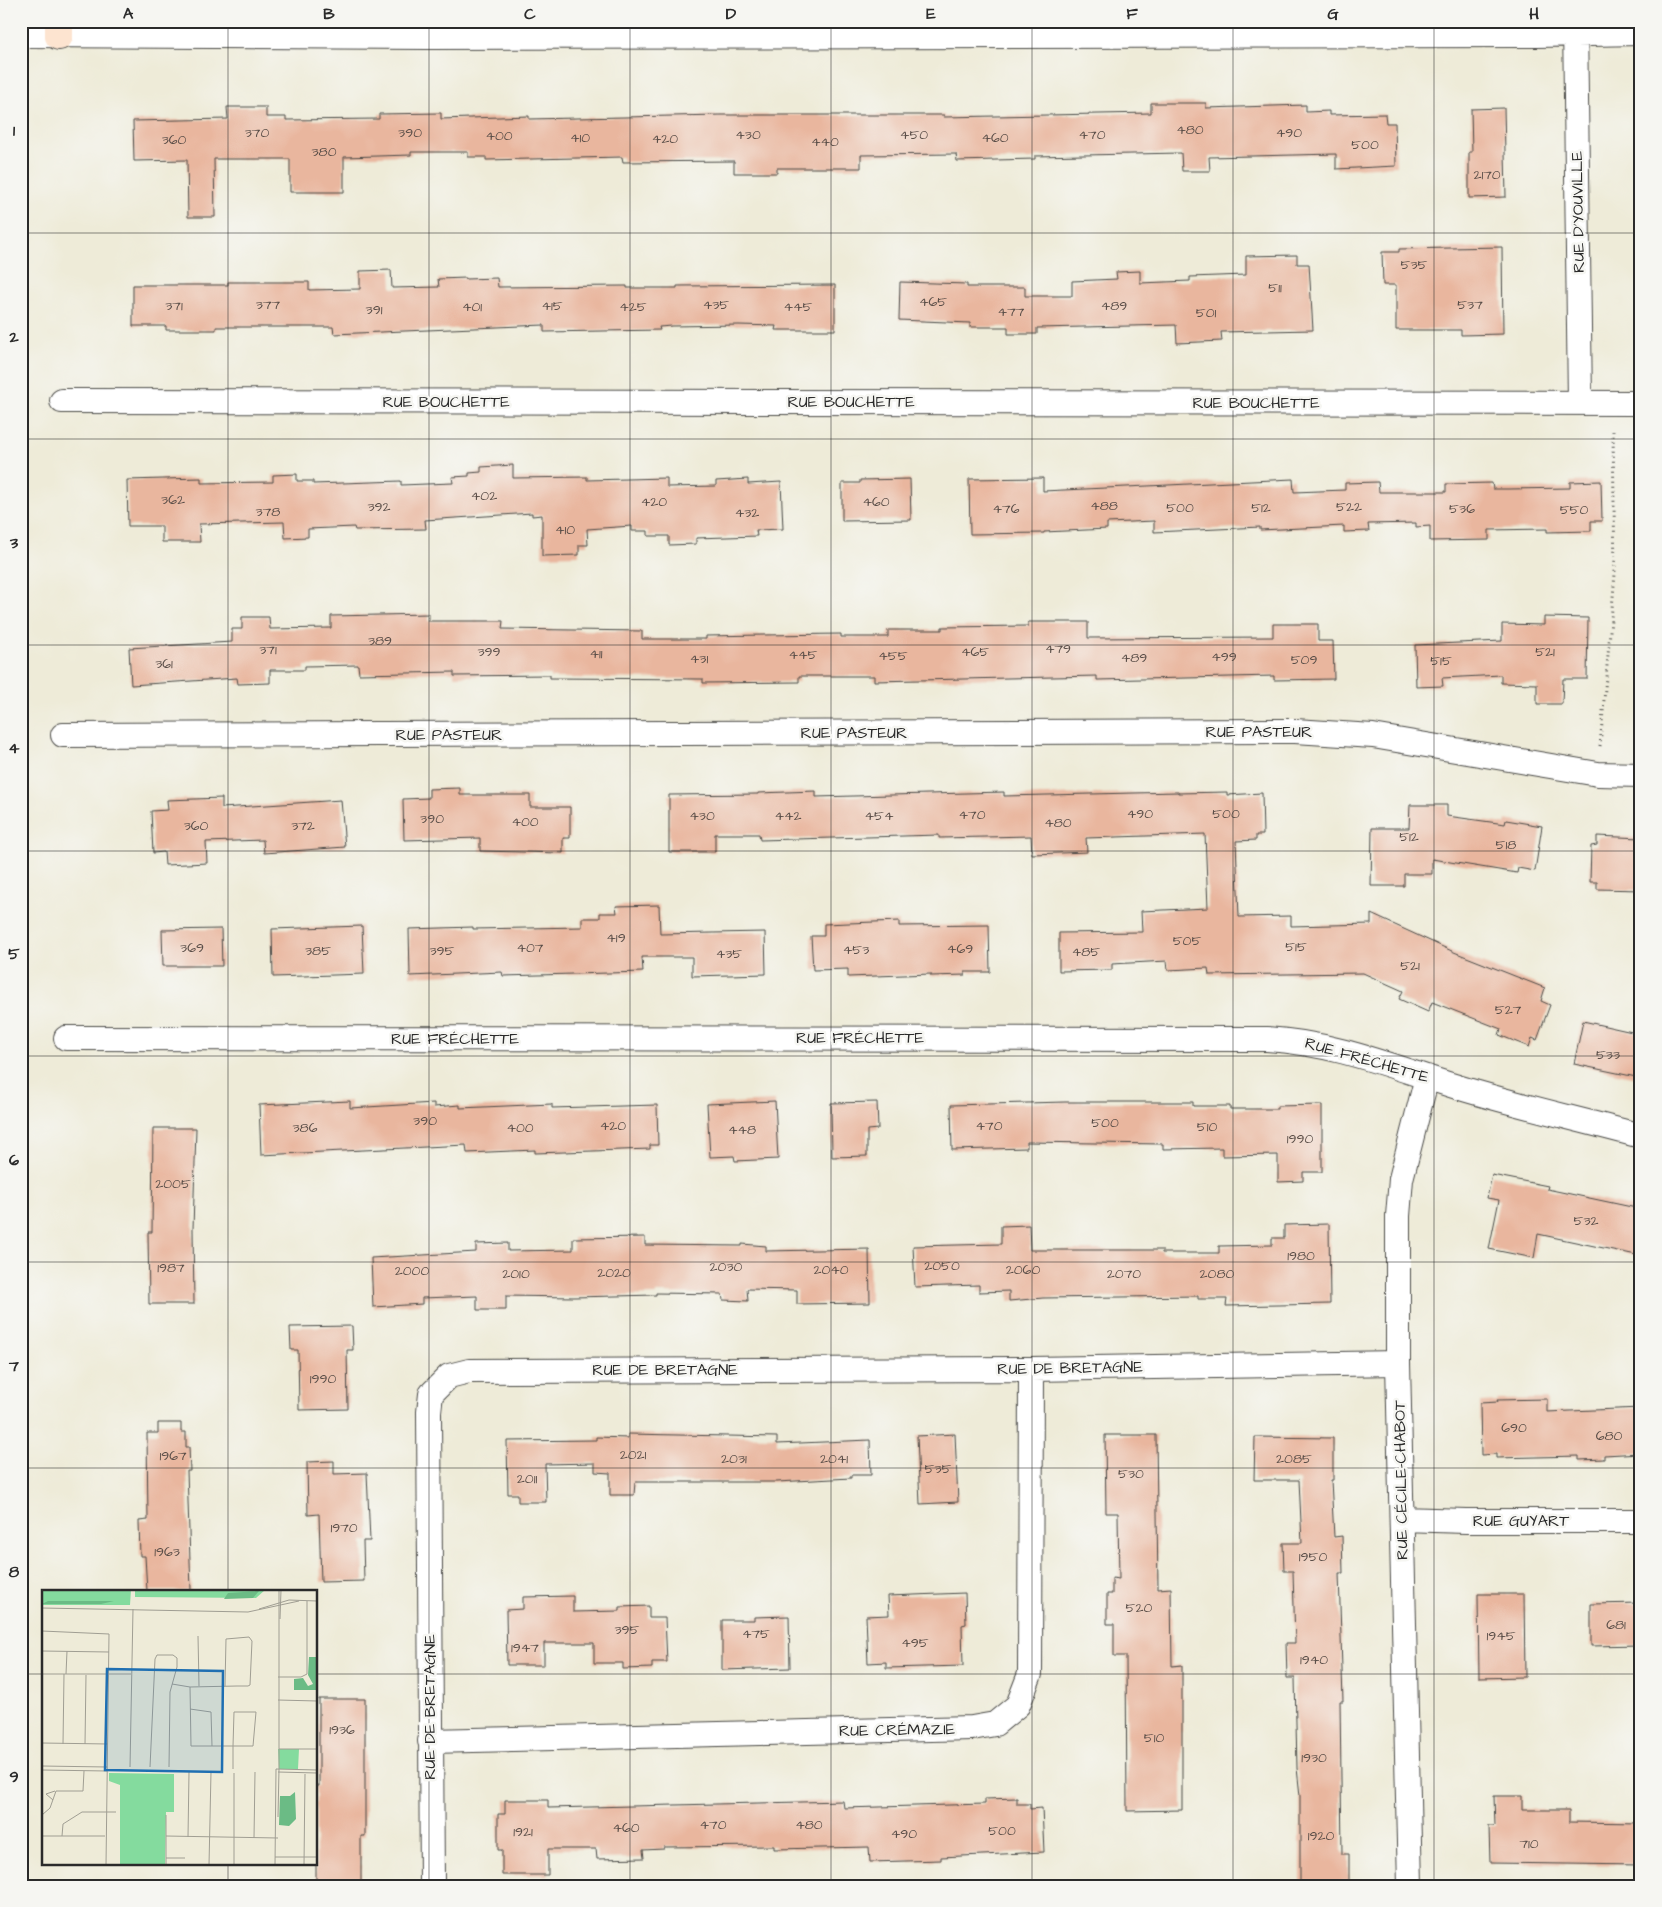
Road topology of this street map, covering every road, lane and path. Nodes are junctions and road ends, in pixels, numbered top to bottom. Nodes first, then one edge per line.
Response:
1 (59, 28) edge
2 (1575, 28) edge
3 (429, 29) edge
4 (1641, 33) edge
5 (21, 35) edge
6 (62, 401) dead end
7 (1580, 403) junction
8 (1612, 403) junction
9 (1641, 403) edge
10 (63, 735) dead end
11 (1598, 774) junction
12 (1641, 775) edge
13 (66, 1038) dead end
14 (1427, 1077) junction
15 (1641, 1136) edge
16 (1398, 1362) junction
17 (1031, 1369) junction
18 (1402, 1519) junction
19 (1641, 1521) edge
20 (430, 1741) junction
21 (432, 1886) edge
22 (1410, 1886) edge

1 - 3 street
1 - 5 street
2 - 3 street
2 - 4 street
2 - 7 street, RUE D'YOUVILLE
6 - 7 street, RUE BOUCHETTE
7 - 8 street, RUE BOUCHETTE
8 - 9 street, RUE BOUCHETTE
8 - 11 path
10 - 11 street, RUE PASTEUR
11 - 12 street, RUE PASTEUR
13 - 14 street, RUE FRÉCHETTE
14 - 15 street, RUE FRÉCHETTE
14 - 16 street, RUE CÉCILE-CHABOT
16 - 17 street, RUE DE BRETAGNE
16 - 18 street, RUE CÉCILE-CHABOT
17 - 20 street, RUE CRÉMAZIE
17 - 20 street, RUE DE BRETAGNE
18 - 19 street, RUE GUYART
18 - 22 street, RUE CÉCILE-CHABOT
20 - 21 street, RUE DE BRETAGNE

